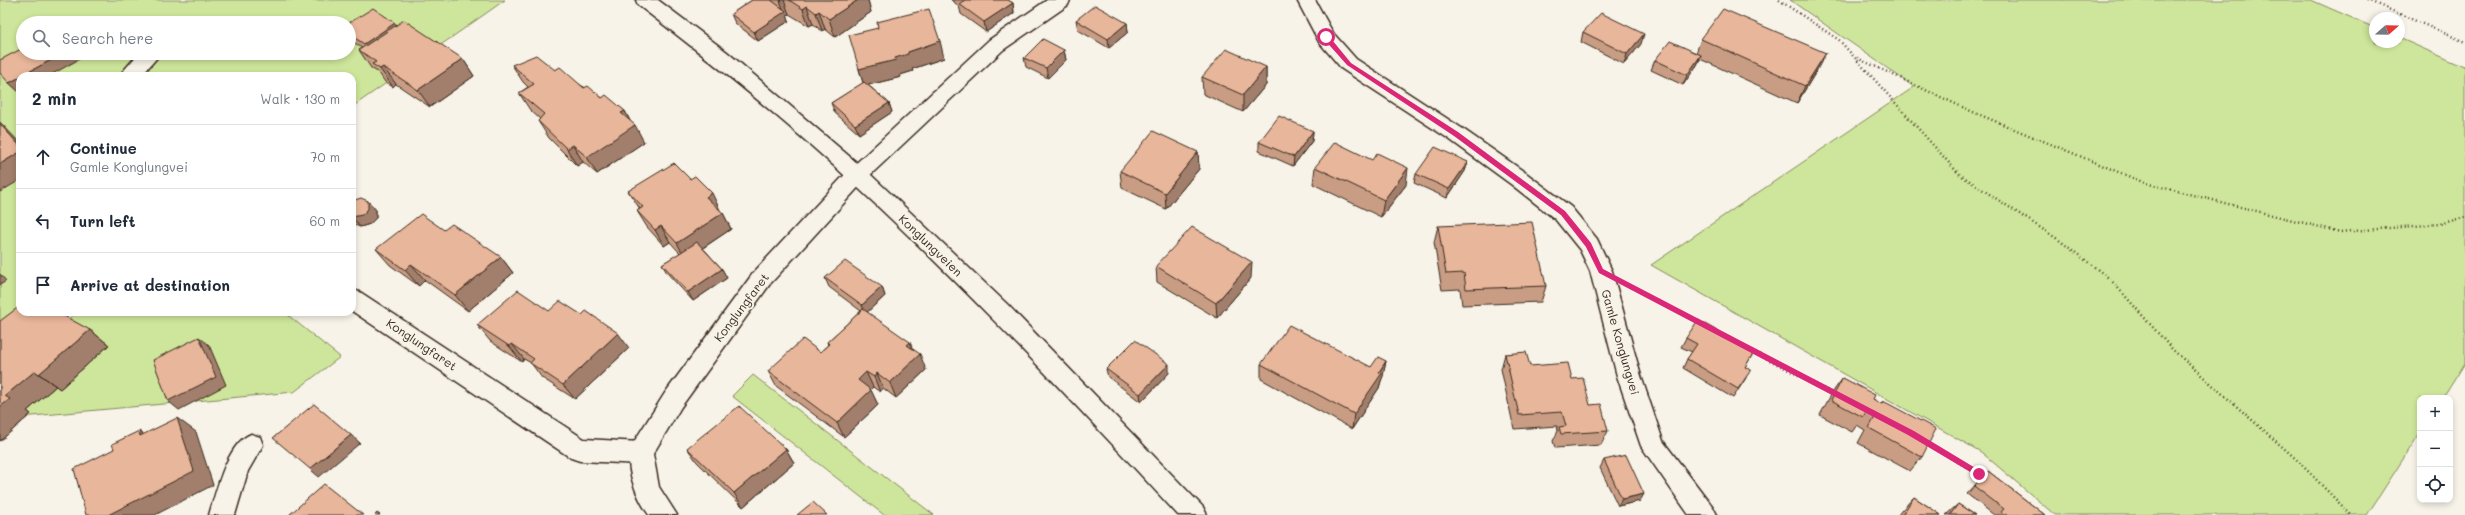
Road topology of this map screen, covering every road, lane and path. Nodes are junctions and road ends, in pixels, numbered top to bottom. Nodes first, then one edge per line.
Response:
1 (645, 0) edge
2 (1061, 0) edge
3 (1306, 0) edge
4 (1779, 0) edge
5 (2367, 0) edge
6 (2465, 42) edge
7 (1855, 57) junction
8 (144, 60) edge
9 (133, 72) edge
10 (858, 174) junction
11 (2465, 217) edge
12 (1601, 271) junction
13 (356, 302) edge
14 (1704, 325) edge
15 (1738, 343) edge
16 (1841, 397) edge
17 (1925, 441) edge
18 (251, 445) dead end
19 (641, 453) junction
20 (1985, 479) edge
21 (222, 515) edge
22 (664, 515) edge
23 (1194, 515) edge
24 (1704, 515) edge
25 (2351, 515) edge

1 - 10 street, Konglungveien
2 - 10 street, Konglungfaret
3 - 12 street, Gamle Konglungvei
4 - 7 path
5 - 6 path
7 - 11 path
7 - 25 path
8 - 9 street
10 - 19 street, Konglungfaret
10 - 23 street, Konglungveien
12 - 14 path
12 - 24 street, Gamle Konglungvei
13 - 19 street, Konglungfaret
15 - 16 path
17 - 20 path
18 - 21 street
19 - 22 street

